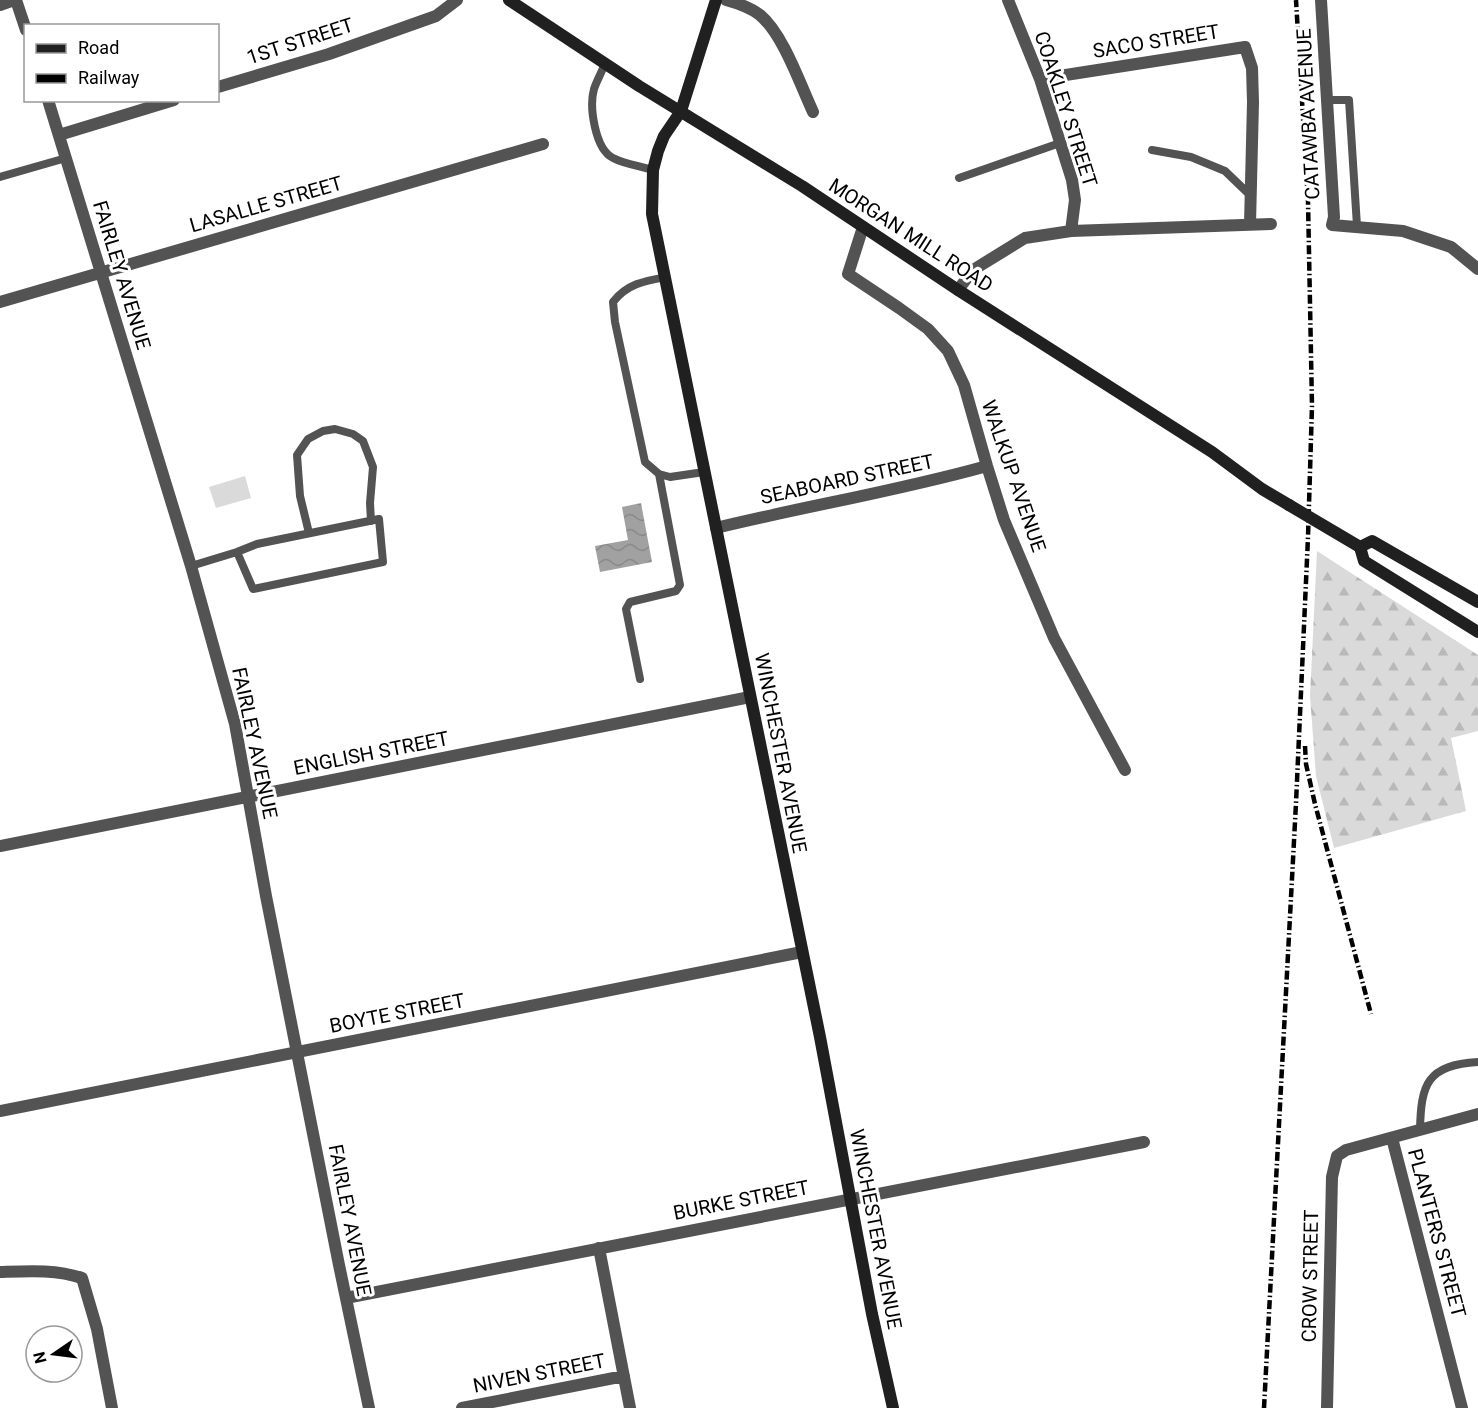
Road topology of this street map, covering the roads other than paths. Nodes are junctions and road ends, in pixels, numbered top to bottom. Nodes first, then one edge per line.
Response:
1 (15, 0) edge
2 (457, 0) edge
3 (509, 0) edge
4 (716, 0) edge
5 (726, 0) edge
6 (1008, 0) edge
7 (1321, 0) edge
8 (0, 4) edge
9 (24, 25) edge
10 (605, 63) junction
11 (1040, 79) junction
12 (219, 87) edge
13 (1328, 100) junction
14 (49, 102) edge
15 (167, 102) edge
16 (681, 111) junction
17 (813, 112) dead end
18 (59, 135) junction
19 (1060, 143) junction
20 (543, 144) dead end
21 (1152, 150) dead end
22 (66, 158) junction
23 (653, 170) junction
24 (0, 177) edge
25 (959, 178) dead end
26 (1251, 196) junction
27 (1250, 224) junction
28 (1271, 224) dead end
29 (1357, 226) junction
30 (863, 227) junction
31 (1071, 231) junction
32 (1478, 269) edge
33 (101, 273) junction
34 (666, 277) junction
35 (958, 290) junction
36 (0, 302) edge
37 (987, 466) junction
38 (704, 472) junction
39 (659, 474) junction
40 (371, 521) junction
41 (716, 528) junction
42 (309, 533) junction
43 (1360, 547) junction
44 (237, 552) junction
45 (191, 566) junction
46 (1478, 602) edge
47 (1464, 623) junction
48 (1478, 623) edge
49 (1478, 632) edge
50 (639, 679) dead end
51 (750, 697) junction
52 (1125, 770) dead end
53 (248, 796) junction
54 (0, 846) edge
55 (802, 952) junction
56 (297, 1053) junction
57 (1478, 1062) edge
58 (0, 1111) edge
59 (1478, 1114) edge
60 (1420, 1130) junction
61 (1392, 1138) junction
62 (1144, 1142) dead end
63 (850, 1198) junction
64 (599, 1248) junction
65 (0, 1272) edge
66 (346, 1298) junction
67 (624, 1376) junction
68 (112, 1408) edge
69 (369, 1408) edge
70 (462, 1408) edge
71 (630, 1408) edge
72 (893, 1408) edge
73 (1327, 1408) edge
74 (1462, 1408) edge

1 - 8 street
1 - 9 street
2 - 12 street, 1ST STREET
3 - 10 street, MORGAN MILL ROAD
4 - 16 street
5 - 17 street
6 - 11 street, COAKLEY STREET
7 - 13 street, CATAWBA AVENUE
10 - 16 street, MORGAN MILL ROAD
10 - 23 lane
11 - 19 street, COAKLEY STREET
11 - 26 street, SACO STREET
13 - 29 lane
13 - 29 street, CATAWBA AVENUE
14 - 18 street, FAIRLEY AVENUE
15 - 18 street
16 - 23 street, WINCHESTER AVENUE
16 - 30 street, MORGAN MILL ROAD
18 - 22 street, FAIRLEY AVENUE
19 - 25 lane
19 - 31 street, COAKLEY STREET
20 - 33 street, LASALLE STREET
21 - 26 lane
22 - 24 lane
22 - 33 street, FAIRLEY AVENUE
23 - 34 street, WINCHESTER AVENUE
26 - 27 street, SACO STREET
27 - 28 street
27 - 31 street
29 - 32 street
30 - 35 street, MORGAN MILL ROAD
30 - 37 street, WALKUP AVENUE
31 - 35 street
33 - 36 street, LASALLE STREET
33 - 45 street, FAIRLEY AVENUE
34 - 38 street, WINCHESTER AVENUE
34 - 39 lane
35 - 43 street, MORGAN MILL ROAD, bridge
37 - 41 street, SEABOARD STREET
37 - 52 street, WALKUP AVENUE
38 - 39 lane
38 - 41 street, WINCHESTER AVENUE
39 - 50 lane
40 - 42 lane
40 - 42 lane
40 - 44 lane
41 - 51 street, WINCHESTER AVENUE
42 - 44 lane
43 - 46 street
43 - 47 street
44 - 45 lane
45 - 53 street, FAIRLEY AVENUE
47 - 48 street
47 - 49 street
51 - 53 street, ENGLISH STREET
51 - 55 street, WINCHESTER AVENUE
53 - 54 street, ENGLISH STREET
53 - 56 street, FAIRLEY AVENUE
55 - 56 street, BOYTE STREET
55 - 63 street, WINCHESTER AVENUE
56 - 58 street, BOYTE STREET
56 - 66 street, FAIRLEY AVENUE
57 - 60 lane
59 - 60 street
60 - 61 street
61 - 73 street, CROW STREET
61 - 74 street, PLANTERS STREET
62 - 63 street, BURKE STREET
63 - 64 street, BURKE STREET
63 - 72 street, WINCHESTER AVENUE
64 - 66 street, BURKE STREET
64 - 67 street
65 - 68 street
66 - 69 street, FAIRLEY AVENUE
67 - 70 street, NIVEN STREET
67 - 71 street

